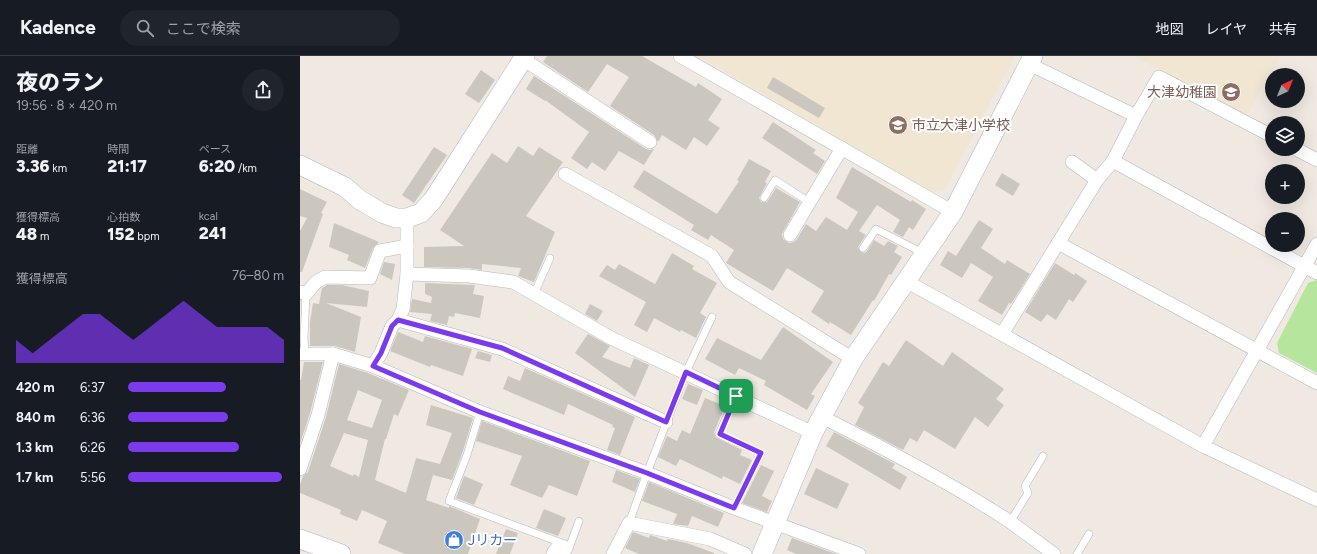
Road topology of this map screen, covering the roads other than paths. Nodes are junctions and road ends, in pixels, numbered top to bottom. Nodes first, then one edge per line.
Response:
1 (680, 56) edge
2 (524, 57) edge
3 (1031, 60) edge
4 (1136, 116) junction
5 (1265, 132) edge
6 (650, 142) dead end
7 (842, 148) junction
8 (1305, 154) edge
9 (1317, 160) edge
10 (1113, 161) junction
11 (1072, 162) dead end
12 (300, 165) edge
13 (565, 174) dead end
14 (1097, 180) junction
15 (764, 198) dead end
16 (809, 202) junction
17 (953, 212) junction
18 (407, 218) junction
19 (790, 235) dead end
20 (1058, 242) junction
21 (1317, 244) edge
22 (407, 246) junction
23 (863, 248) dead end
24 (925, 254) junction
25 (550, 258) dead end
26 (1304, 266) junction
27 (1317, 273) edge
28 (407, 274) junction
29 (906, 281) junction
30 (303, 293) edge
31 (534, 294) junction
32 (712, 317) dead end
33 (398, 320) junction
34 (1002, 334) junction
35 (1257, 350) junction
36 (302, 354) edge
37 (333, 354) junction
38 (854, 359) junction
39 (373, 366) junction
40 (686, 372) junction
41 (1317, 383) edge
42 (736, 396) junction
43 (480, 412) junction
44 (666, 422) junction
45 (817, 425) junction
46 (1203, 446) junction
47 (1043, 456) dead end
48 (300, 469) edge
49 (647, 473) junction
50 (1317, 500) edge
51 (734, 508) junction
52 (579, 521) dead end
53 (1010, 522) junction
54 (629, 523) junction
55 (775, 523) junction
56 (1089, 534) dead end
57 (300, 539) edge
58 (561, 550) edge
59 (856, 553) edge
60 (341, 554) edge
61 (612, 554) edge
62 (745, 554) edge
63 (762, 554) edge
64 (1054, 554) edge
65 (1077, 554) edge

1 - 7 street
2 - 6 street
2 - 18 street
3 - 4 street
3 - 17 street
4 - 5 street
4 - 10 street
7 - 16 street
7 - 17 street
8 - 9 street
10 - 14 street
10 - 26 street
11 - 14 street
12 - 18 street
13 - 38 street
14 - 20 street
15 - 16 lane
16 - 19 street
17 - 24 street
18 - 22 street
20 - 34 street
20 - 35 street
21 - 26 street
22 - 28 street
22 - 30 street
23 - 24 lane
24 - 29 street
25 - 31 lane
26 - 27 street
26 - 35 street
28 - 31 street
28 - 33 street
29 - 34 street
29 - 38 street
30 - 36 lane
31 - 40 street
32 - 40 lane
33 - 39 street
33 - 44 street
34 - 46 street
35 - 41 street
35 - 46 street
36 - 37 street
37 - 39 street
37 - 48 street
38 - 45 street
39 - 43 street
40 - 42 street
40 - 44 lane
42 - 45 street
42 - 51 lane
43 - 49 street
43 - 58 lane
44 - 49 lane
45 - 53 street
45 - 55 street
46 - 50 street
47 - 53 lane
49 - 51 street
49 - 54 lane
51 - 55 street
52 - 58 lane
53 - 64 street
54 - 61 street
54 - 62 street
55 - 59 street
55 - 63 street
56 - 65 lane
57 - 60 street

